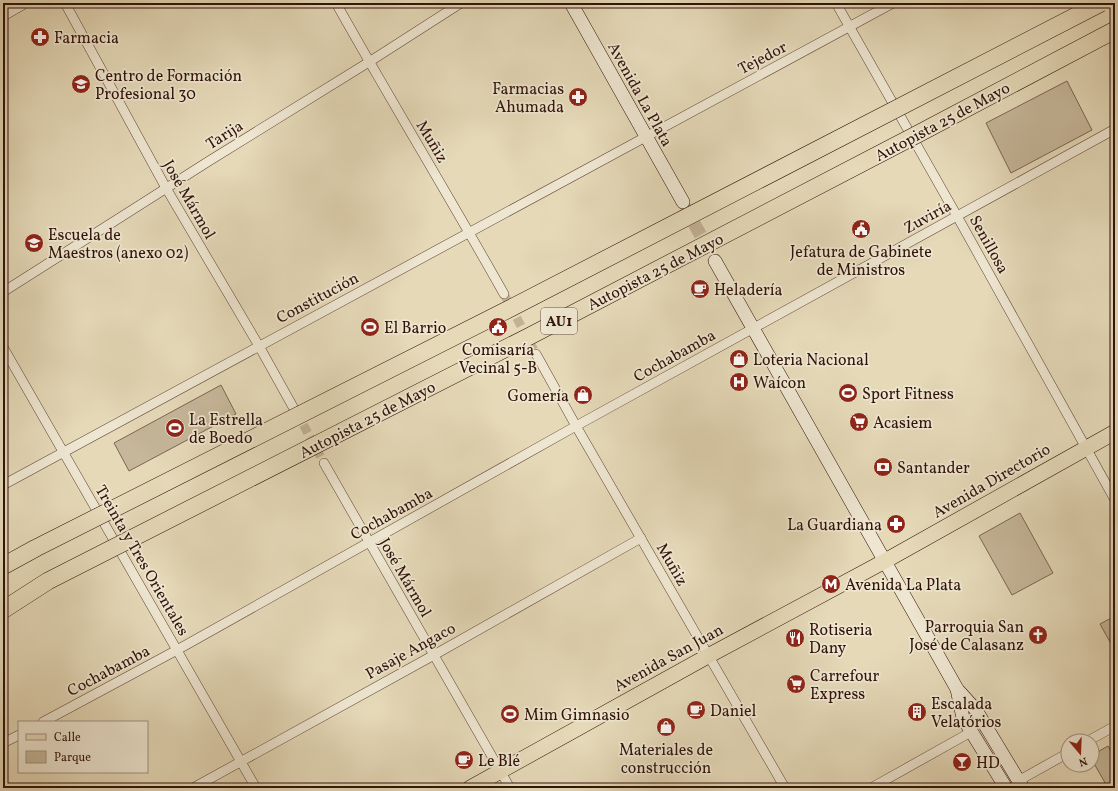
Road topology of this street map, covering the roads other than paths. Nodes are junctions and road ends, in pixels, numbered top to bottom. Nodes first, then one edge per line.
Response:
1 (22, 3) edge
2 (65, 3) edge
3 (336, 3) edge
4 (461, 3) edge
5 (571, 3) edge
6 (836, 3) edge
7 (893, 3) edge
8 (1101, 3) edge
9 (3, 14) edge
10 (849, 27) junction
11 (1115, 30) edge
12 (369, 62) junction
13 (1115, 129) edge
14 (645, 136) junction
15 (166, 188) junction
16 (682, 202) tunnel mouth
17 (957, 216) junction
18 (469, 232) junction
19 (715, 261) tunnel mouth
20 (3, 292) edge
21 (504, 294) tunnel mouth
22 (753, 329) junction
23 (259, 346) junction
24 (3, 347) edge
25 (536, 354) tunnel mouth
26 (293, 407) tunnel mouth
27 (576, 426) junction
28 (1115, 432) edge
29 (1085, 448) junction
30 (63, 452) junction
31 (324, 463) tunnel mouth
32 (3, 485) edge
33 (1115, 500) edge
34 (641, 538) junction
35 (369, 542) junction
36 (885, 561) junction
37 (3, 566) edge
38 (3, 610) edge
39 (177, 650) junction
40 (434, 655) junction
41 (708, 656) junction
42 (956, 689) junction
43 (45, 721) edge
44 (1115, 726) edge
45 (971, 732) junction
46 (1100, 734) edge
47 (18, 736) edge
48 (3, 743) edge
49 (978, 744) junction
50 (1060, 758) edge
51 (241, 761) junction
52 (500, 771) junction
53 (1021, 784) edge
54 (193, 788) edge
55 (256, 788) edge
56 (470, 788) edge
57 (510, 788) edge
58 (785, 788) edge
59 (871, 788) edge
60 (1006, 788) edge

1 - 9 main road
2 - 15 street, José Mármol
3 - 12 street, Muñiz
4 - 12 street, Tarija
5 - 14 main road, Avenida La Plata
6 - 10 street, Senillosa
7 - 10 street, Tejedor
8 - 37 highway, Autopista 25 de Mayo / AU1, bridge
10 - 14 street, Tejedor
10 - 17 street, Senillosa
11 - 38 highway, Autopista 25 de Mayo / AU1, bridge
12 - 15 street, Tarija
12 - 18 street, Muñiz
13 - 17 street, Zuviría
14 - 16 main road, Avenida La Plata
14 - 18 street, Constitución
15 - 20 street, Tarija
15 - 23 street, José Mármol
17 - 22 street, Zuviría
17 - 29 street, Senillosa
18 - 21 street, Muñiz
18 - 23 street, Constitución
19 - 22 main road
22 - 27 street, Cochabamba
22 - 36 main road
23 - 26 street, José Mármol
23 - 30 street, Constitución
24 - 30 street, Treinta y Tres Orientales
25 - 27 street, Muñiz
27 - 34 street, Muñiz
27 - 35 street, Cochabamba
28 - 29 main road, Avenida Directorio
29 - 33 street, Senillosa
29 - 36 main road, Avenida Directorio
30 - 32 street, Constitución
30 - 39 street, Treinta y Tres Orientales
31 - 35 street, José Mármol
34 - 40 street, Pasaje Angaco
34 - 41 street, Muñiz
35 - 39 street, Cochabamba
35 - 40 street, José Mármol
36 - 41 main road, Avenida San Juan
36 - 42 main road
39 - 43 street, Cochabamba
39 - 51 street, Treinta y Tres Orientales
40 - 51 street, Pasaje Angaco
40 - 52 street, José Mármol
41 - 52 main road, Avenida San Juan
41 - 58 street, Muñiz
42 - 45 main road
42 - 53 main road
44 - 46 street
45 - 49 main road
45 - 59 street
47 - 48 street
49 - 53 main road
49 - 60 main road
50 - 53 street
51 - 54 street, Pasaje Angaco
51 - 55 street, Treinta y Tres Orientales
52 - 56 main road, Avenida San Juan
52 - 57 street, José Mármol

